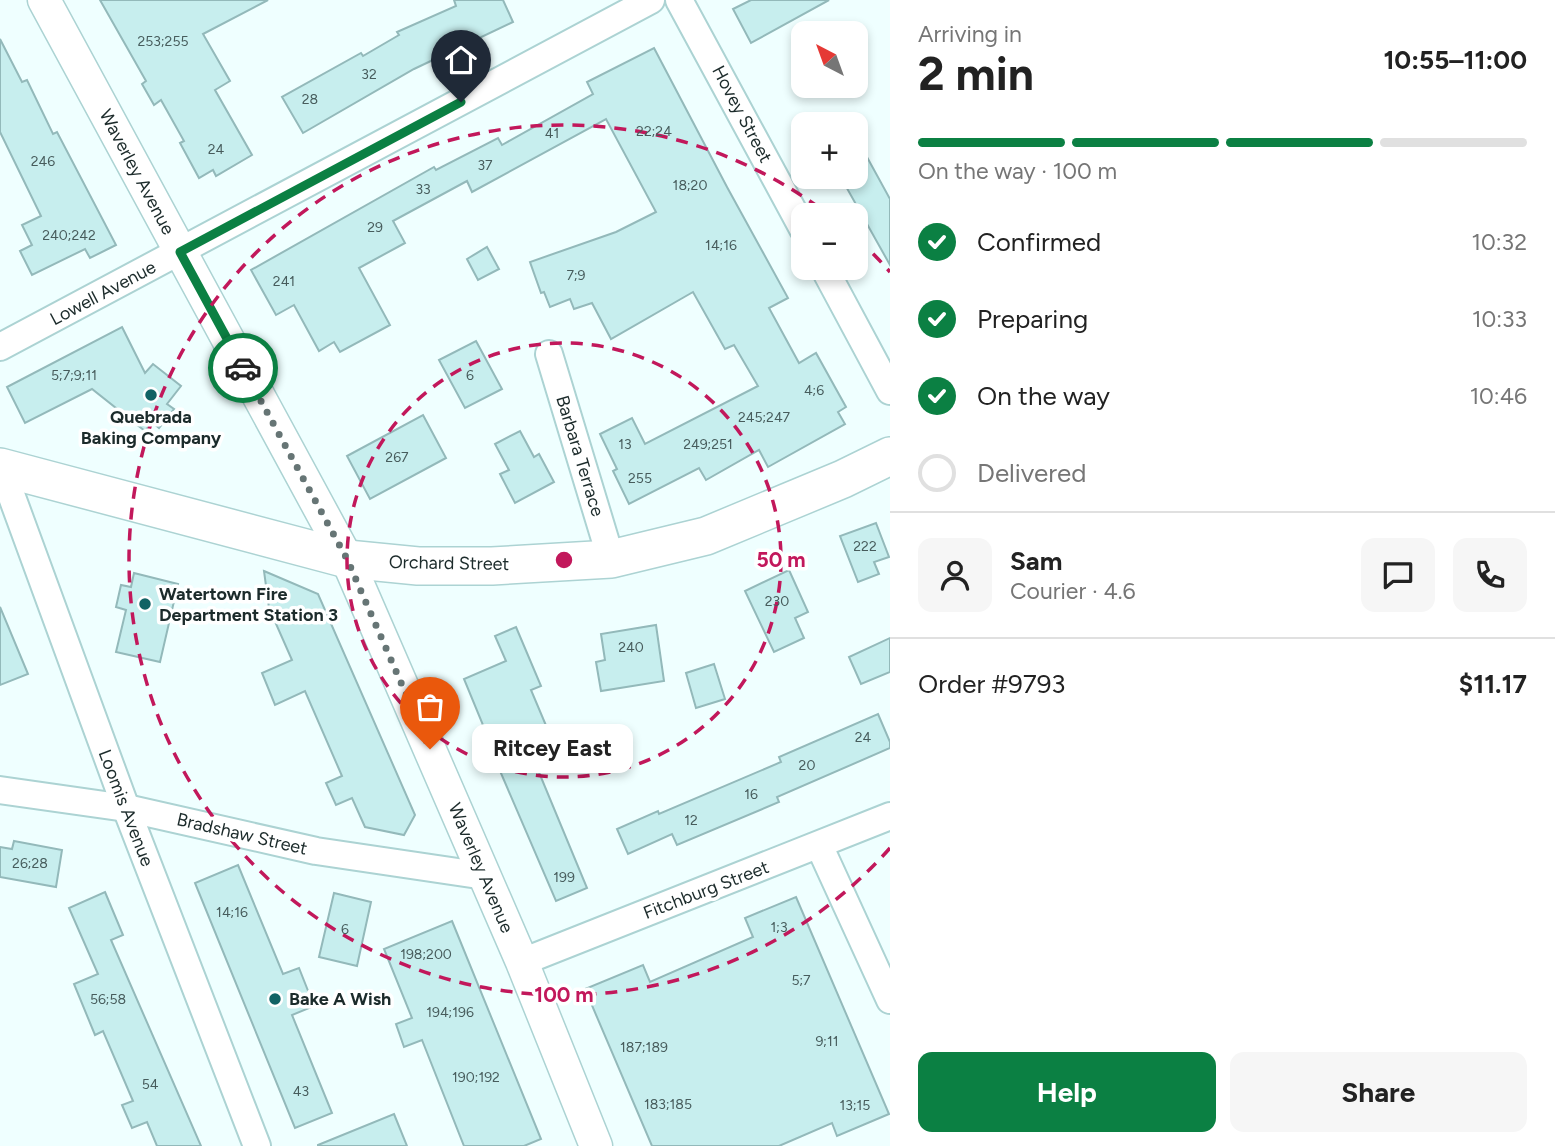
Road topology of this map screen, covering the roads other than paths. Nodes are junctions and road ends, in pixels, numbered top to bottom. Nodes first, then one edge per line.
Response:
1 (44, 0) edge
2 (651, 0) edge
3 (679, 0) edge
4 (791, 207) edge
5 (180, 252) junction
6 (830, 280) edge
7 (0, 347) edge
8 (549, 354) dead end
9 (890, 391) edge
10 (890, 456) edge
11 (1, 467) edge
12 (347, 559) junction
13 (611, 559) junction
14 (0, 790) edge
15 (126, 808) junction
16 (890, 816) edge
17 (820, 845) junction
18 (485, 876) junction
19 (522, 962) junction
20 (890, 1000) edge
21 (257, 1146) edge
22 (596, 1146) edge

1 - 5 street, Waverley Avenue
2 - 5 street, Lowell Avenue
3 - 4 street, Hovey Street
5 - 7 street, Lowell Avenue
5 - 12 street, Waverley Avenue
6 - 9 street
8 - 13 street, Barbara Terrace
10 - 13 main road, Orchard Street
11 - 12 main road, Orchard Street
11 - 15 street, Loomis Avenue
12 - 13 main road, Orchard Street
12 - 18 street, Waverley Avenue
14 - 15 street, Bradshaw Street
15 - 18 street, Bradshaw Street
15 - 21 street, Loomis Avenue
16 - 17 street, Fitchburg Street
17 - 19 street, Fitchburg Street
17 - 20 street
18 - 19 street, Waverley Avenue
19 - 22 street, Waverley Avenue

